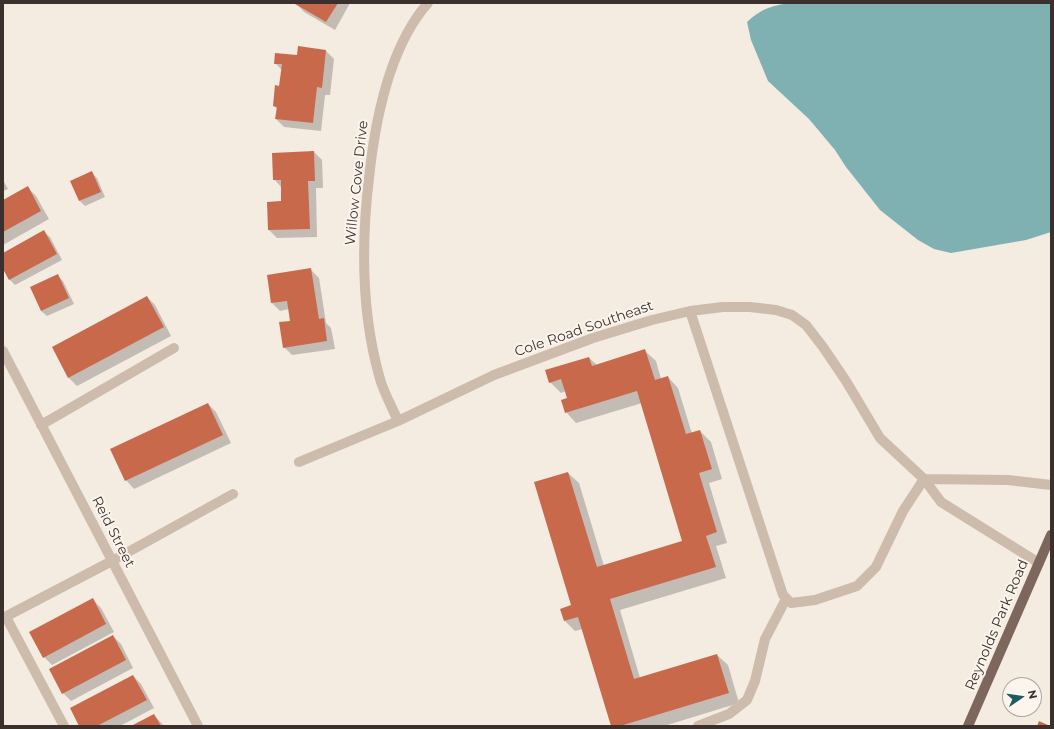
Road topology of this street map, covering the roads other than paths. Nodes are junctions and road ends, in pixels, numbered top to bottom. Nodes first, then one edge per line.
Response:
1 (428, 3) edge
2 (690, 311) junction
3 (174, 348) dead end
4 (3, 351) edge
5 (398, 421) junction
6 (41, 425) junction
7 (299, 462) dead end
8 (924, 479) junction
9 (1051, 485) edge
10 (233, 494) dead end
11 (1051, 535) edge
12 (112, 561) junction
13 (1038, 563) junction
14 (786, 599) junction
15 (4, 617) edge
16 (64, 726) edge
17 (198, 726) edge
18 (698, 726) edge
19 (968, 726) edge

1 - 5 street, Willow Cove Drive
2 - 5 street, Cole Road Southeast
2 - 8 street, Cole Road Southeast
2 - 14 street
3 - 6 street
4 - 6 street, Reid Street
5 - 7 street, Cole Road Southeast
6 - 12 street, Reid Street
8 - 9 street
8 - 13 street, Cole Road Southeast
8 - 14 street
10 - 12 street
11 - 13 main road, Reynolds Park Road
12 - 15 street
12 - 17 street, Reid Street
13 - 19 main road, Reynolds Park Road
14 - 18 street
15 - 16 street

